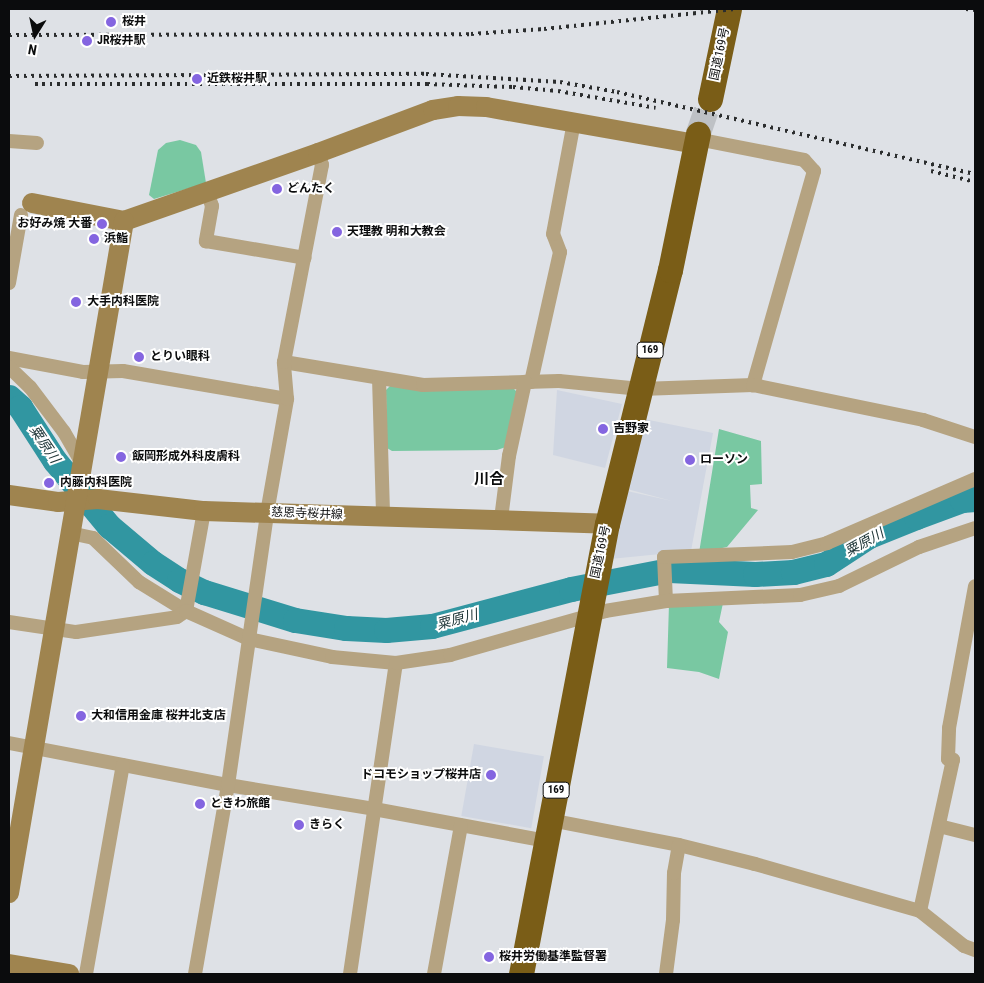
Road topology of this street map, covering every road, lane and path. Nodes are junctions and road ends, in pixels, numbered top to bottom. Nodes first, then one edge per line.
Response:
1 (729, 9) edge
2 (710, 99) tunnel mouth
3 (574, 122) junction
4 (697, 139) junction
5 (9, 141) edge
6 (37, 144) dead end
7 (318, 153) junction
8 (207, 192) junction
9 (20, 211) edge
10 (124, 221) junction
11 (305, 258) junction
12 (9, 283) edge
13 (9, 358) edge
14 (284, 362) junction
15 (9, 367) edge
16 (99, 372) junction
17 (379, 378) junction
18 (528, 382) junction
19 (753, 385) junction
20 (641, 389) junction
21 (287, 399) junction
22 (975, 436) edge
23 (82, 463) junction
24 (975, 479) edge
25 (9, 494) edge
26 (67, 502) junction
27 (204, 511) junction
28 (267, 513) junction
29 (383, 516) junction
30 (501, 519) junction
31 (607, 524) junction
32 (71, 528) junction
33 (975, 528) edge
34 (975, 586) edge
35 (666, 599) junction
36 (186, 610) junction
37 (590, 611) junction
38 (9, 622) edge
39 (54, 630) junction
40 (250, 635) junction
41 (396, 663) junction
42 (9, 743) edge
43 (33, 747) junction
44 (123, 765) junction
45 (228, 786) junction
46 (374, 809) junction
47 (461, 825) junction
48 (939, 826) junction
49 (548, 830) junction
50 (975, 835) edge
51 (13, 845) edge
52 (679, 845) junction
53 (9, 893) edge
54 (920, 911) junction
55 (975, 950) edge
56 (9, 964) edge
57 (69, 974) edge
58 (86, 974) edge
59 (194, 974) edge
60 (350, 974) edge
61 (434, 974) edge
62 (521, 974) edge
63 (666, 974) edge

1 - 2 highway, 国道169号
3 - 4 street
3 - 7 street
3 - 18 street
4 - 19 street
4 - 20 highway, 国道169号 / 169
5 - 6 street
7 - 8 street
7 - 11 street
8 - 10 street
8 - 11 street
9 - 10 street
9 - 12 street
10 - 16 street
11 - 14 street
13 - 16 street
14 - 17 street
14 - 21 street
15 - 23 street
16 - 21 street
16 - 23 street
17 - 18 street
17 - 29 street
18 - 20 street
18 - 30 street
19 - 20 street
19 - 22 street
20 - 31 highway, 国道169号 / 169
21 - 28 street
23 - 26 street
24 - 35 street
25 - 26 street, 慈恩寺桜井線
26 - 27 street, 慈恩寺桜井線
26 - 32 street
27 - 28 street, 慈恩寺桜井線
27 - 36 street
28 - 29 street, 慈恩寺桜井線
28 - 40 street
29 - 30 street, 慈恩寺桜井線
30 - 31 street, 慈恩寺桜井線
31 - 37 highway, 国道169号 / 169
32 - 36 street
32 - 39 street
33 - 35 street
34 - 48 street
35 - 37 street
36 - 39 street
36 - 40 street
37 - 41 street
37 - 49 highway, 国道169号 / 169
38 - 39 street
39 - 43 street
40 - 41 street
40 - 45 street
41 - 46 street
42 - 43 street
43 - 44 street
43 - 51 street
44 - 45 street
44 - 58 street
45 - 46 street
45 - 59 street
46 - 47 street
46 - 60 street
47 - 49 street
47 - 61 street
48 - 50 street
48 - 54 street
49 - 52 street
49 - 62 highway, 国道169号 / 169
51 - 53 street
52 - 54 street
52 - 63 street
54 - 55 street
56 - 57 street

